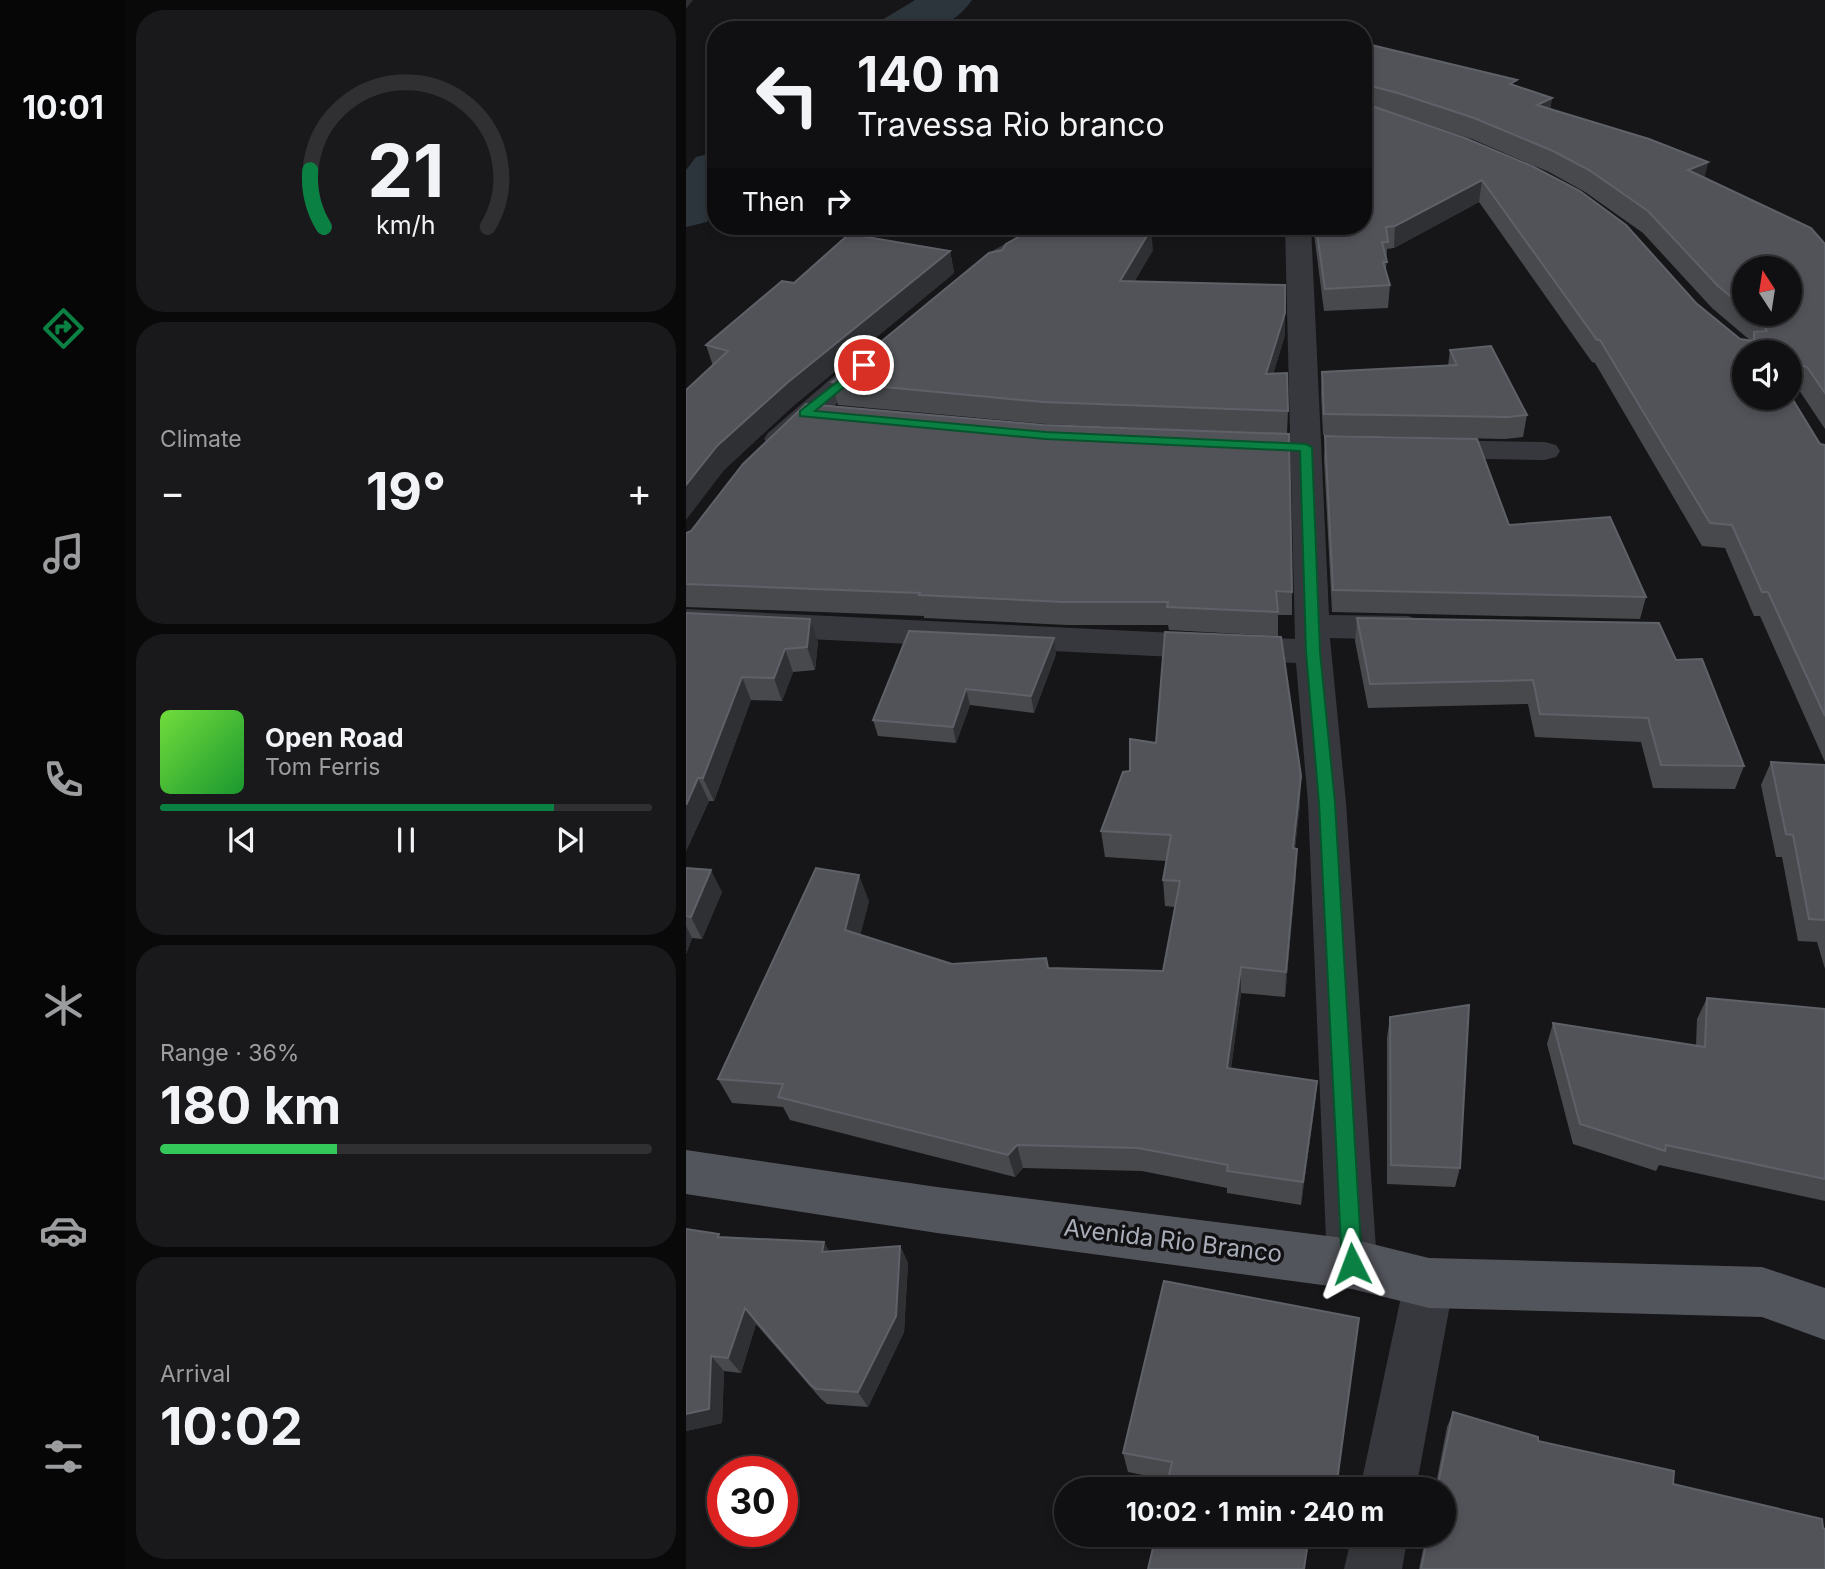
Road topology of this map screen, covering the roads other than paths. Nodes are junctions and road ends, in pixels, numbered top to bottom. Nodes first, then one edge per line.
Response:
1 (1040, 235) edge
2 (1298, 235) edge
3 (971, 276) edge
4 (898, 336) edge
5 (805, 414) junction
6 (845, 417) edge
7 (1399, 449) edge
8 (1545, 451) dead end
9 (757, 460) edge
10 (686, 621) edge
11 (1437, 629) edge
12 (1312, 639) junction
13 (686, 1172) edge
14 (1352, 1264) junction
15 (1429, 1283) junction
16 (1825, 1314) edge
17 (1390, 1477) edge
18 (1378, 1547) edge
19 (1373, 1569) edge

1 - 3 street
2 - 12 street
4 - 5 street
5 - 6 street
5 - 9 street
7 - 8 street
10 - 12 street
11 - 12 street
12 - 14 street
13 - 14 main road, Avenida Rio Branco
14 - 15 main road, Avenida Rio Branco
15 - 16 main road, Avenida Rio Branco
15 - 17 street
18 - 19 street

